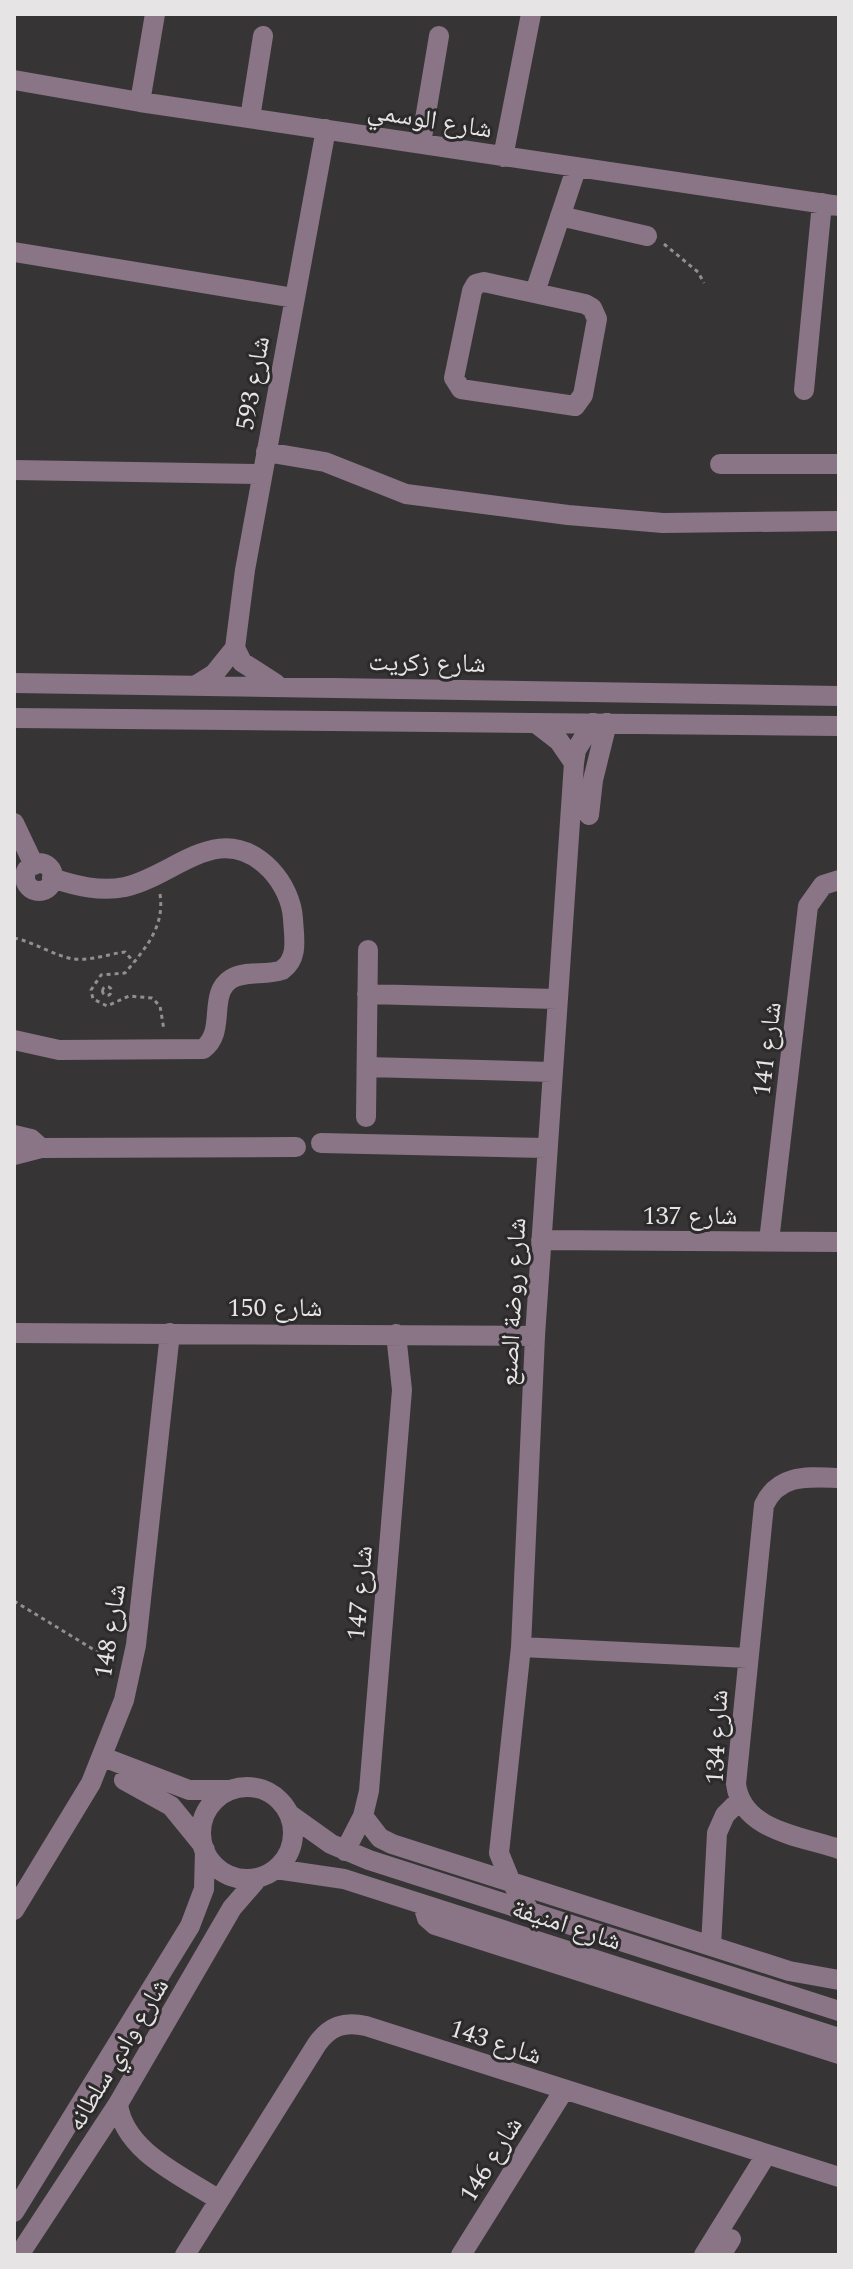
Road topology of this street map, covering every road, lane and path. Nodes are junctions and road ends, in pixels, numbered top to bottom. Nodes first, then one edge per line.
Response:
1 (155, 14) edge
2 (531, 14) edge
3 (263, 36) dead end
4 (439, 36) dead end
5 (14, 80) edge
6 (140, 102) junction
7 (250, 118) junction
8 (326, 129) junction
9 (421, 143) junction
10 (503, 157) junction
11 (576, 169) junction
12 (831, 205) edge
13 (560, 216) junction
14 (647, 236) joint
15 (14, 252) edge
16 (704, 283) dead end
17 (535, 292) junction
18 (294, 298) junction
19 (804, 390) dead end
20 (266, 452) junction
21 (720, 464) dead end
22 (839, 464) edge
23 (14, 470) edge
24 (262, 474) junction
25 (839, 521) edge
26 (235, 648) junction
27 (14, 683) edge
28 (198, 684) junction
29 (279, 685) junction
30 (839, 696) edge
31 (14, 718) edge
32 (600, 723) junction
33 (537, 724) junction
34 (839, 726) edge
35 (574, 763) junction
36 (589, 815) dead end
37 (14, 823) edge
38 (34, 865) junction
39 (157, 875) junction
40 (52, 878) junction
41 (839, 880) edge
42 (21, 892) edge
43 (14, 938) edge
44 (368, 950) dead end
45 (134, 962) junction
46 (115, 976) junction
47 (367, 994) junction
48 (556, 999) junction
49 (102, 1005) junction
50 (14, 1040) edge
51 (166, 1051) junction
52 (367, 1067) junction
53 (552, 1072) junction
54 (366, 1117) dead end
55 (14, 1135) edge
56 (321, 1143) dead end
57 (296, 1147) dead end
58 (41, 1148) junction
59 (547, 1148) junction
60 (14, 1155) edge
61 (541, 1240) junction
62 (769, 1241) junction
63 (839, 1242) edge
64 (14, 1333) edge
65 (170, 1333) junction
66 (396, 1334) junction
67 (535, 1336) junction
68 (839, 1478) edge
69 (14, 1601) edge
70 (521, 1647) junction
71 (748, 1658) junction
72 (131, 1672) junction
73 (101, 1763) junction
74 (234, 1789) junction
75 (740, 1800) junction
76 (289, 1814) junction
77 (363, 1816) junction
78 (501, 1844) junction
79 (204, 1848) junction
80 (839, 1849) edge
81 (345, 1851) junction
82 (445, 1862) junction
83 (267, 1873) junction
84 (408, 1873) junction
85 (510, 1880) junction
86 (423, 1905) junction
87 (14, 1910) edge
88 (531, 1913) junction
89 (711, 1946) junction
90 (806, 1974) junction
91 (839, 1980) edge
92 (831, 2008) edge
93 (839, 2038) edge
94 (839, 2054) edge
95 (564, 2090) junction
96 (118, 2104) junction
97 (136, 2145) junction
98 (91, 2148) junction
99 (766, 2155) junction
100 (34, 2175) junction
101 (839, 2177) edge
102 (61, 2193) junction
103 (219, 2200) junction
104 (14, 2212) edge
105 (19, 2255) edge
106 (185, 2255) edge
107 (461, 2255) edge
108 (704, 2255) edge

1 - 6 street
2 - 10 street
3 - 7 street
4 - 9 street
5 - 6 street, شارع الوسمي
6 - 7 street, شارع الوسمي
7 - 8 street, شارع الوسمي
8 - 9 street, شارع الوسمي
8 - 18 street, شارع 593
9 - 10 street, شارع الوسمي
10 - 11 street, شارع الوسمي
11 - 12 street, شارع الوسمي
11 - 13 street
12 - 19 street
13 - 14 street
13 - 17 street
14 - 16 path
15 - 18 street
17 - 17 street
18 - 20 street, شارع 593
20 - 24 street, شارع 593
20 - 25 street
21 - 22 street
23 - 24 street
24 - 26 street, شارع 593
26 - 28 street
26 - 29 street
27 - 28 street, شارع زكريت
28 - 29 street, شارع زكريت
29 - 30 street, شارع زكريت
31 - 33 street
32 - 33 street
32 - 34 street
32 - 35 street, شارع روضة الصنع
32 - 36 street
33 - 35 street
35 - 48 street, شارع روضة الصنع
37 - 38 street
38 - 40 street
38 - 42 street
39 - 40 street
39 - 45 path
39 - 51 street
40 - 42 street
41 - 62 street, شارع 141
43 - 45 path
44 - 47 street
45 - 46 path
46 - 49 path
46 - 49 path
47 - 48 street
47 - 52 street
48 - 53 street, شارع روضة الصنع
49 - 51 path
50 - 51 street
52 - 53 street
52 - 54 street
53 - 59 street, شارع روضة الصنع
55 - 58 street
56 - 59 street
57 - 58 street
58 - 60 street
59 - 61 street, شارع روضة الصنع
61 - 62 street, شارع 137
61 - 67 street, شارع روضة الصنع
62 - 63 street, شارع 137
64 - 65 street, شارع 150
65 - 66 street, شارع 150
65 - 72 street, شارع 148
66 - 67 street, شارع 150
66 - 77 street, شارع 147
67 - 70 street, شارع روضة الصنع
68 - 71 street, شارع 134
69 - 72 path
70 - 71 street, شارع 134
70 - 78 street, شارع روضة الصنع
71 - 75 street, شارع 134
72 - 73 street, شارع 148
73 - 74 street
73 - 79 street
73 - 87 street, شارع 148
74 - 76 street
74 - 79 street
75 - 80 street, شارع 134
75 - 89 street
76 - 81 street, شارع امنيفة
76 - 83 street
77 - 81 street, شارع 147
77 - 82 street
78 - 82 street
78 - 85 street, شارع روضة الصنع
79 - 83 street
79 - 100 street, شارع وادي سلطانه
81 - 84 street, شارع امنيفة
82 - 84 street
82 - 85 street
83 - 86 street, شارع امنيفة
83 - 96 street, شارع وادي سلطانه
84 - 88 street, شارع امنيفة
85 - 88 street, شارع روضة الصنع
85 - 89 street
86 - 93 street, شارع امنيفة
86 - 94 street
88 - 92 street, شارع امنيفة
89 - 90 street
90 - 91 street
90 - 92 street
95 - 99 street, شارع 143
95 - 103 street, شارع 143
95 - 107 street, شارع 146
96 - 97 street
96 - 98 street, شارع وادي سلطانه
97 - 98 street
97 - 103 street
98 - 102 street, شارع وادي سلطانه
99 - 101 street, شارع 143
99 - 108 street
100 - 102 street
100 - 104 street, شارع وادي سلطانه
102 - 105 street, شارع وادي سلطانه
103 - 106 street, شارع 143

